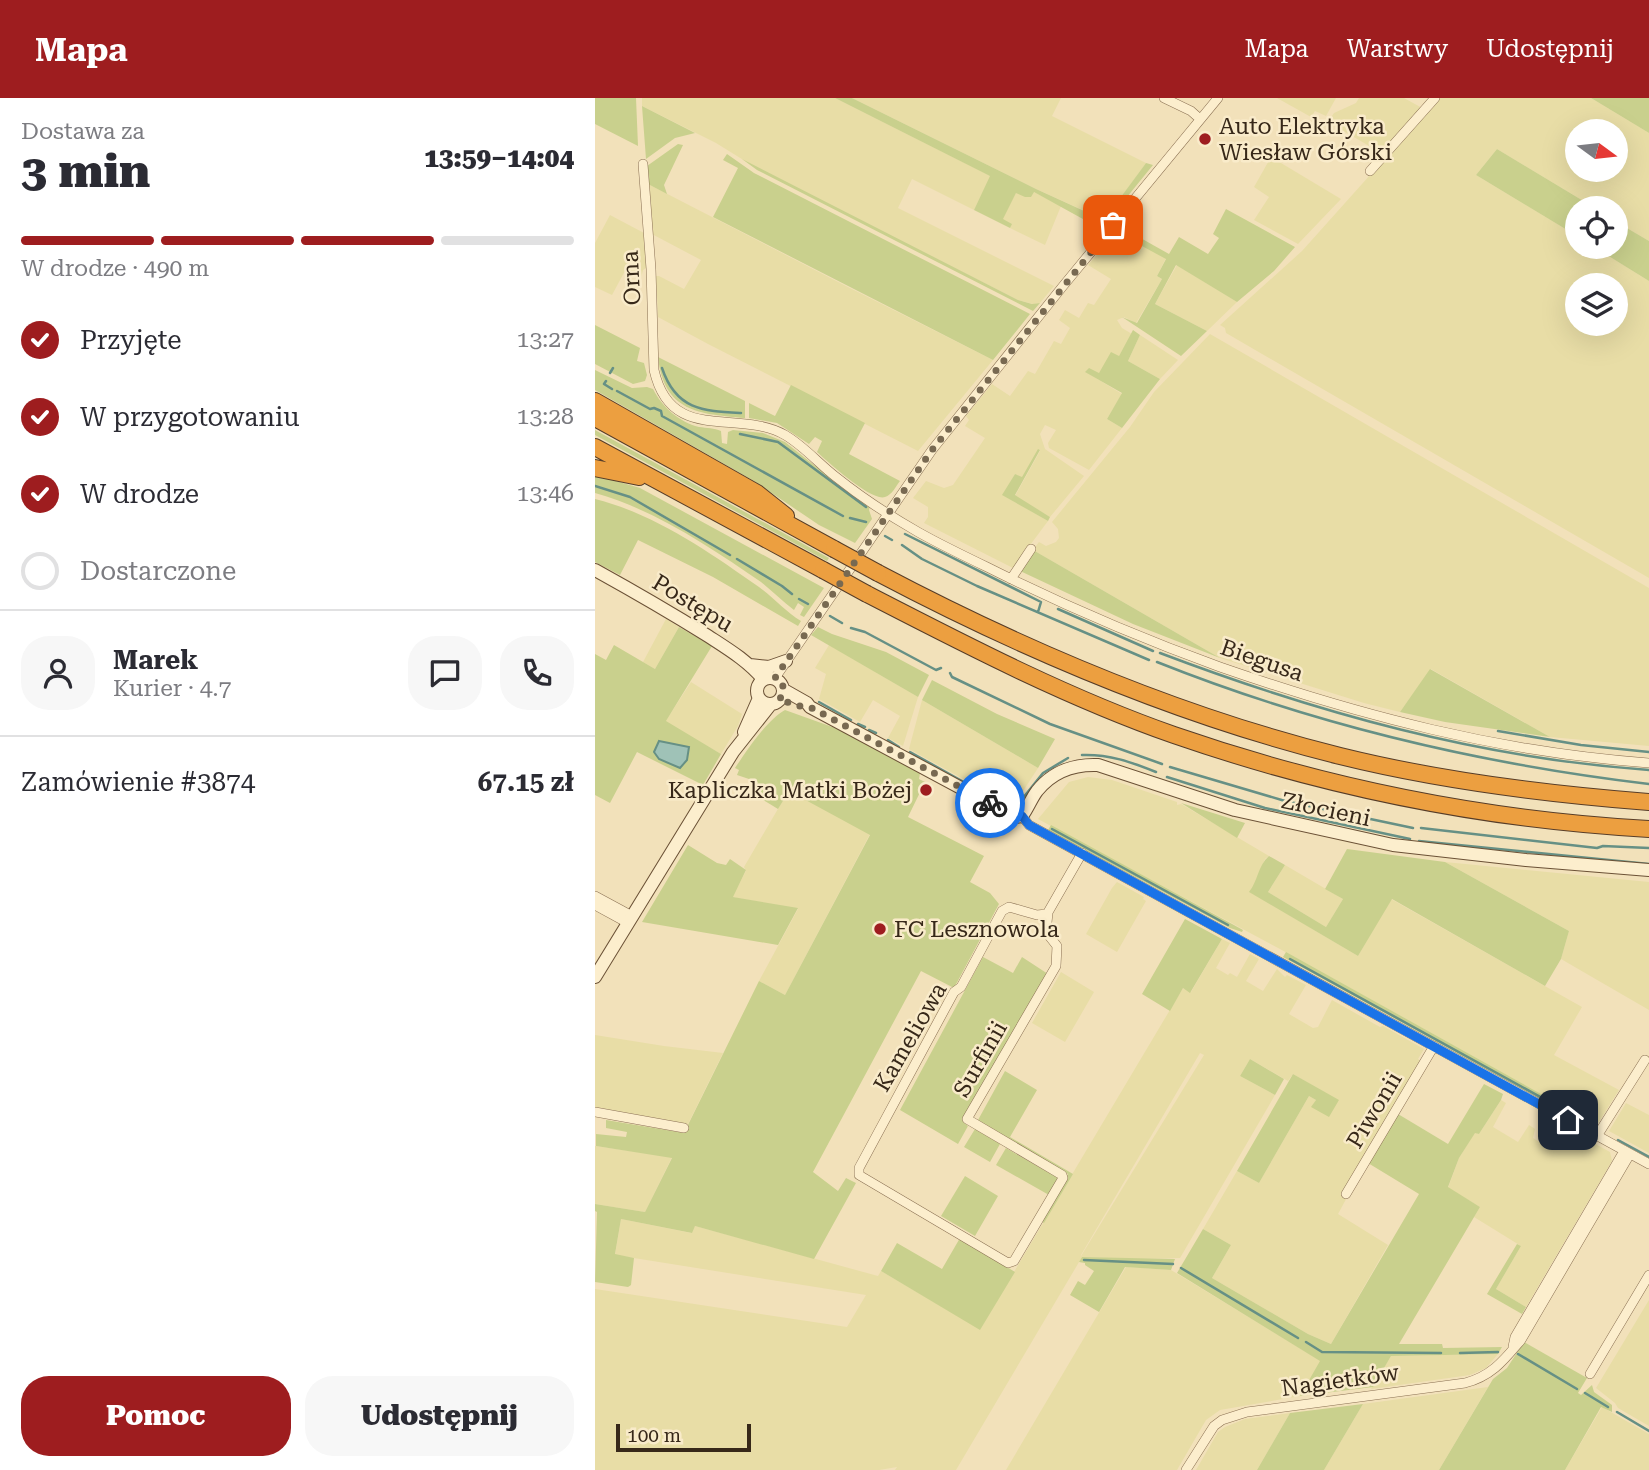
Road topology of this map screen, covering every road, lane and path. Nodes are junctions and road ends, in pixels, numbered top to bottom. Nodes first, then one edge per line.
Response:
1 (1164, 98) edge
2 (1218, 98) edge
3 (1435, 98) edge
4 (1200, 119) junction
5 (643, 164) dead end
6 (1370, 171) dead end
7 (660, 390) joint
8 (595, 401) edge
9 (595, 418) edge
10 (595, 447) edge
11 (595, 468) edge
12 (659, 481) junction
13 (887, 513) junction
14 (810, 536) junction
15 (1031, 550) dead end
16 (595, 570) edge
17 (1011, 579) junction
18 (786, 661) junction
19 (750, 665) junction
20 (769, 679) junction
21 (773, 698) junction
22 (1649, 763) edge
23 (1649, 802) edge
24 (1022, 816) junction
25 (1649, 829) edge
26 (1082, 853) junction
27 (1649, 870) edge
28 (595, 896) edge
29 (595, 905) edge
30 (1048, 913) junction
31 (630, 920) junction
32 (595, 977) edge
33 (1434, 1046) junction
34 (1645, 1060) dead end
35 (595, 1112) edge
36 (684, 1128) dead end
37 (1597, 1136) junction
38 (1627, 1152) junction
39 (1649, 1164) edge
40 (1346, 1194) dead end
41 (968, 1240) joint
42 (1649, 1275) edge
43 (1590, 1374) dead end
44 (1186, 1470) edge

1 - 4 street
2 - 4 street
3 - 6 street
4 - 13 street
5 - 7 street, Orna
7 - 13 street, Biegusa
8 - 14 highway
9 - 14 highway
10 - 12 highway
11 - 12 highway
12 - 25 highway, bridge
13 - 17 street, Biegusa
13 - 18 street
14 - 23 highway, bridge
15 - 17 street
16 - 19 street, Postępu
17 - 22 street, Biegusa
18 - 19 street
18 - 20 street
19 - 20 street, Postępu
20 - 21 street, Postępu
20 - 21 street
21 - 24 street
21 - 31 street
24 - 26 street
24 - 27 street, Złocieni
26 - 30 street
26 - 33 street
28 - 31 street
29 - 31 street
30 - 41 street, Kameliowa
30 - 41 street, Surfinii
31 - 32 street
33 - 37 street
33 - 40 street, Piwonii
34 - 37 street
35 - 36 street
37 - 38 street
38 - 39 street
38 - 44 street, Nagietków
42 - 43 street

